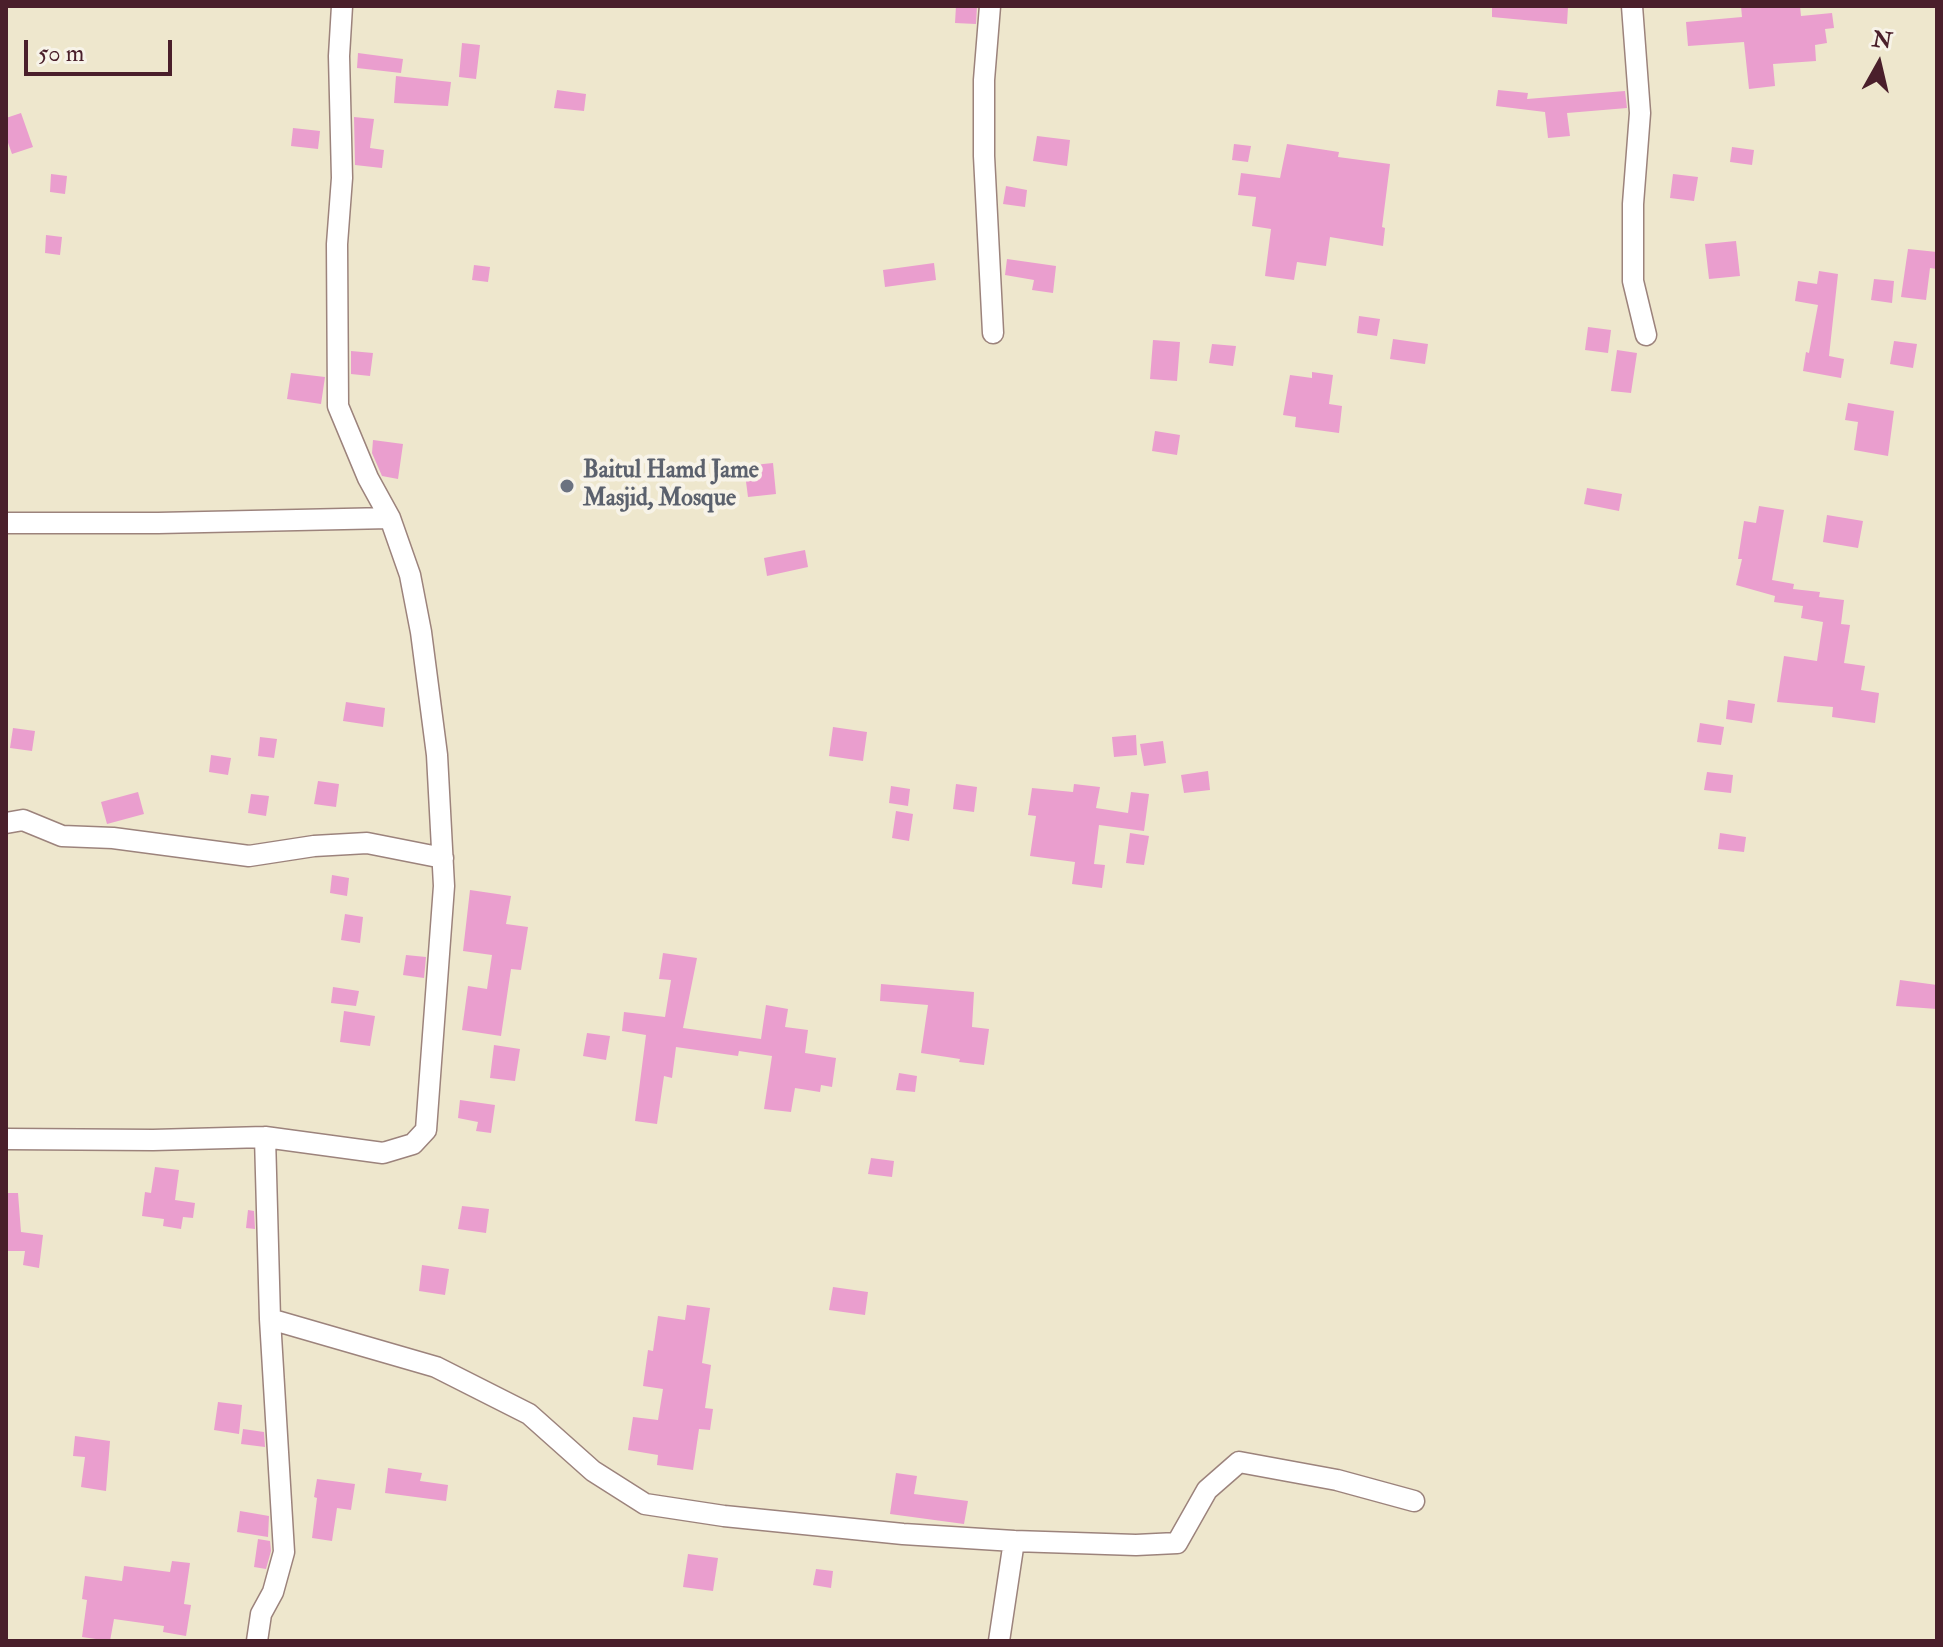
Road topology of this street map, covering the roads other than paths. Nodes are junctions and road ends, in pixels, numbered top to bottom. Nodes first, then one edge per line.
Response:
1 (342, 6) edge
2 (990, 6) edge
3 (1632, 6) edge
4 (993, 333) dead end
5 (1646, 335) dead end
6 (390, 518) junction
7 (6, 523) edge
8 (6, 823) edge
9 (443, 858) junction
10 (265, 1137) junction
11 (6, 1139) edge
12 (270, 1319) junction
13 (1414, 1501) dead end
14 (1014, 1541) junction
15 (257, 1641) edge
16 (999, 1641) edge

1 - 6 street
2 - 4 street
3 - 5 street
6 - 7 street
6 - 9 street
8 - 9 street
9 - 10 street
10 - 11 street
10 - 12 street
12 - 14 street
12 - 15 street
13 - 14 street
14 - 16 street

